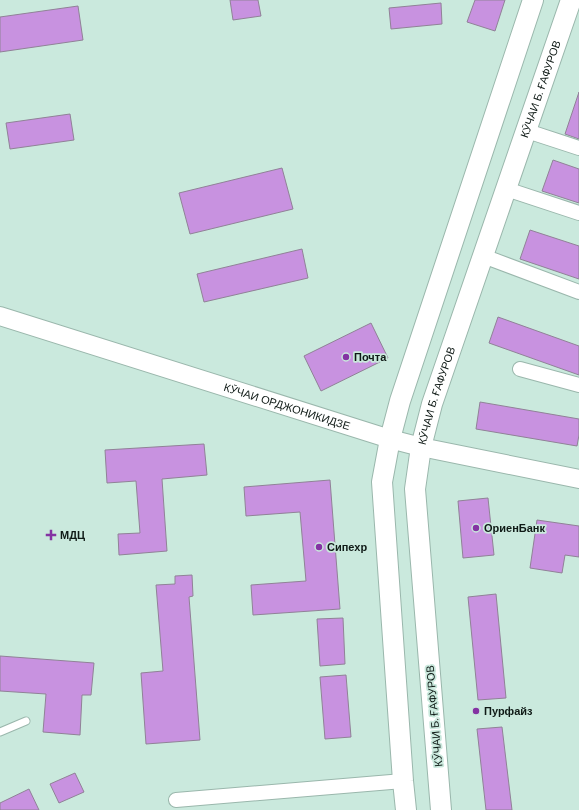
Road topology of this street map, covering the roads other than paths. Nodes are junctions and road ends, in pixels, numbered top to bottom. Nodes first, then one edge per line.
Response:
1 (533, 0) edge
2 (571, 0) edge
3 (526, 131) junction
4 (579, 148) edge
5 (506, 189) junction
6 (579, 213) edge
7 (483, 256) junction
8 (579, 292) edge
9 (0, 316) edge
10 (520, 368) dead end
11 (579, 385) edge
12 (390, 439) junction
13 (421, 447) junction
14 (579, 479) edge
15 (26, 721) dead end
16 (0, 732) edge
17 (403, 781) junction
18 (176, 800) dead end
19 (406, 810) edge
20 (441, 810) edge

1 - 12 main road
2 - 3 main road, КӮЧАИ Б. ҒАФУРОВ
3 - 4 street
3 - 5 main road, КӮЧАИ Б. ҒАФУРОВ
5 - 6 street
5 - 7 main road, КӮЧАИ Б. ҒАФУРОВ
7 - 8 street
7 - 13 main road, КӮЧАИ Б. ҒАФУРОВ
9 - 12 street, КӮЧАИ ОРДЖОНИКИДЗЕ
10 - 11 street
12 - 13 street, КӮЧАИ ОРДЖОНИКИДЗЕ
12 - 17 main road
13 - 14 street, КӮЧАИ ОРДЖОНИКИДЗЕ
13 - 20 main road, КӮЧАИ Б. ҒАФУРОВ
15 - 16 lane
17 - 18 street
17 - 19 main road

